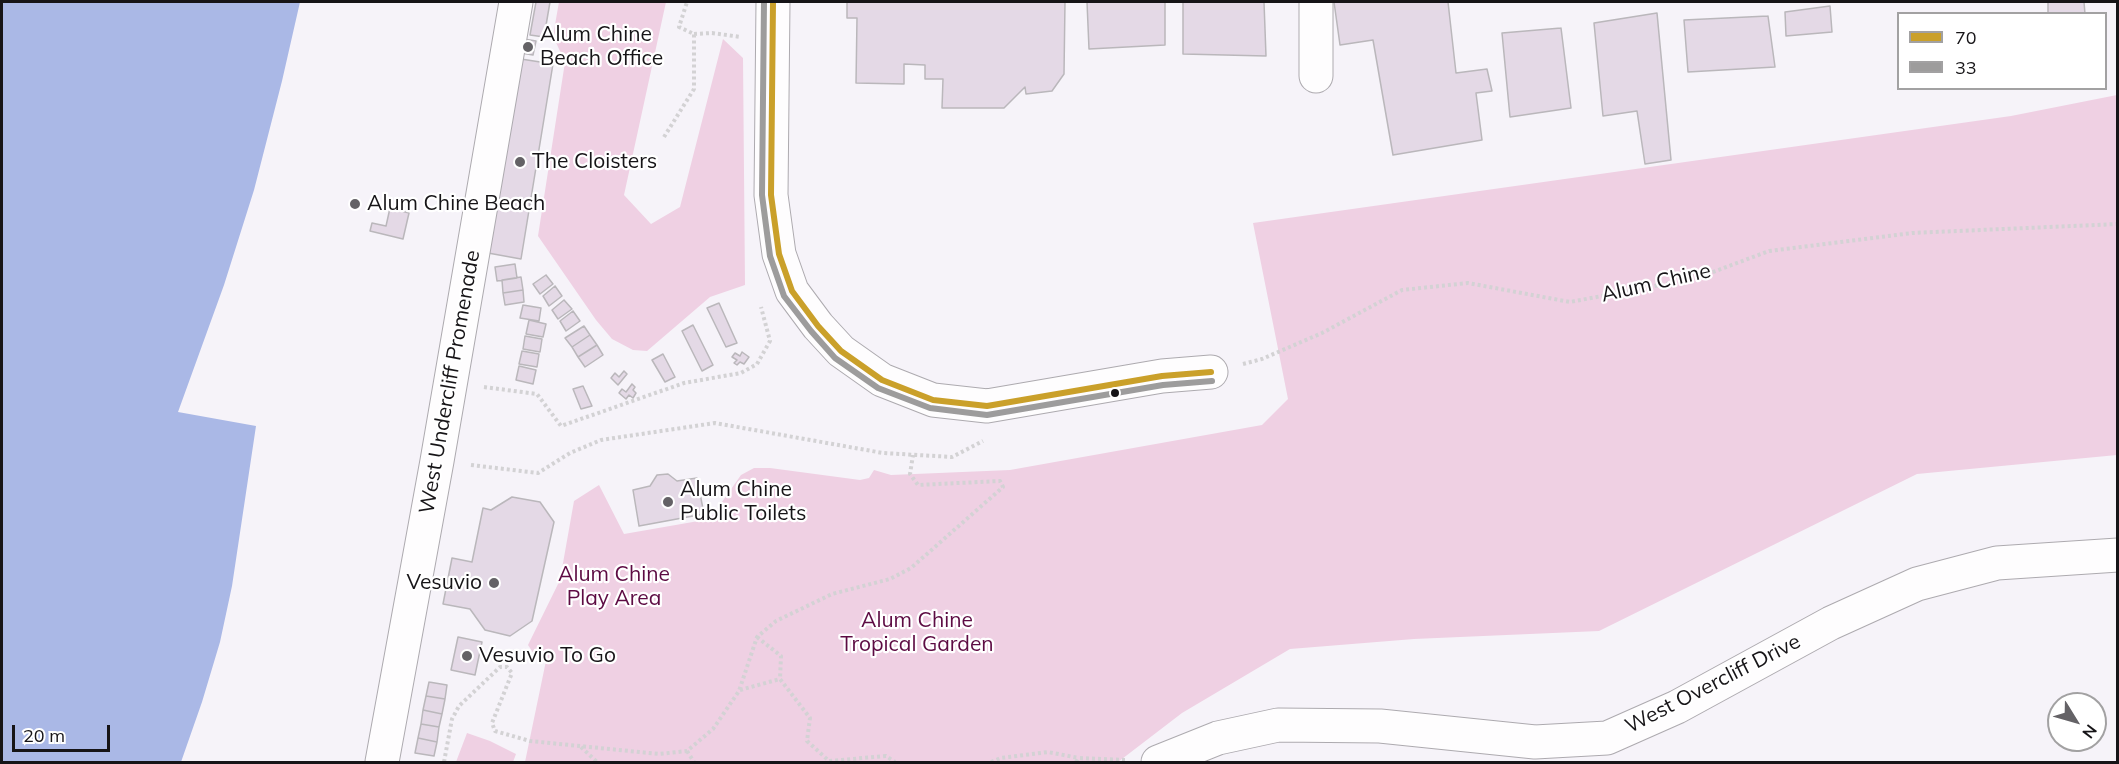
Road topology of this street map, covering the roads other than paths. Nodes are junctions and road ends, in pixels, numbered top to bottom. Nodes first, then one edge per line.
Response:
1 (516, 2) edge
2 (773, 2) edge
3 (1316, 2) edge
4 (1316, 76) dead end
5 (1211, 372) road end
6 (2118, 555) edge
7 (1145, 761) edge
8 (381, 762) edge

1 - 8 street, West Undercliff Promenade
2 - 5 street
3 - 4 street
6 - 7 street, West Overcliff Drive

